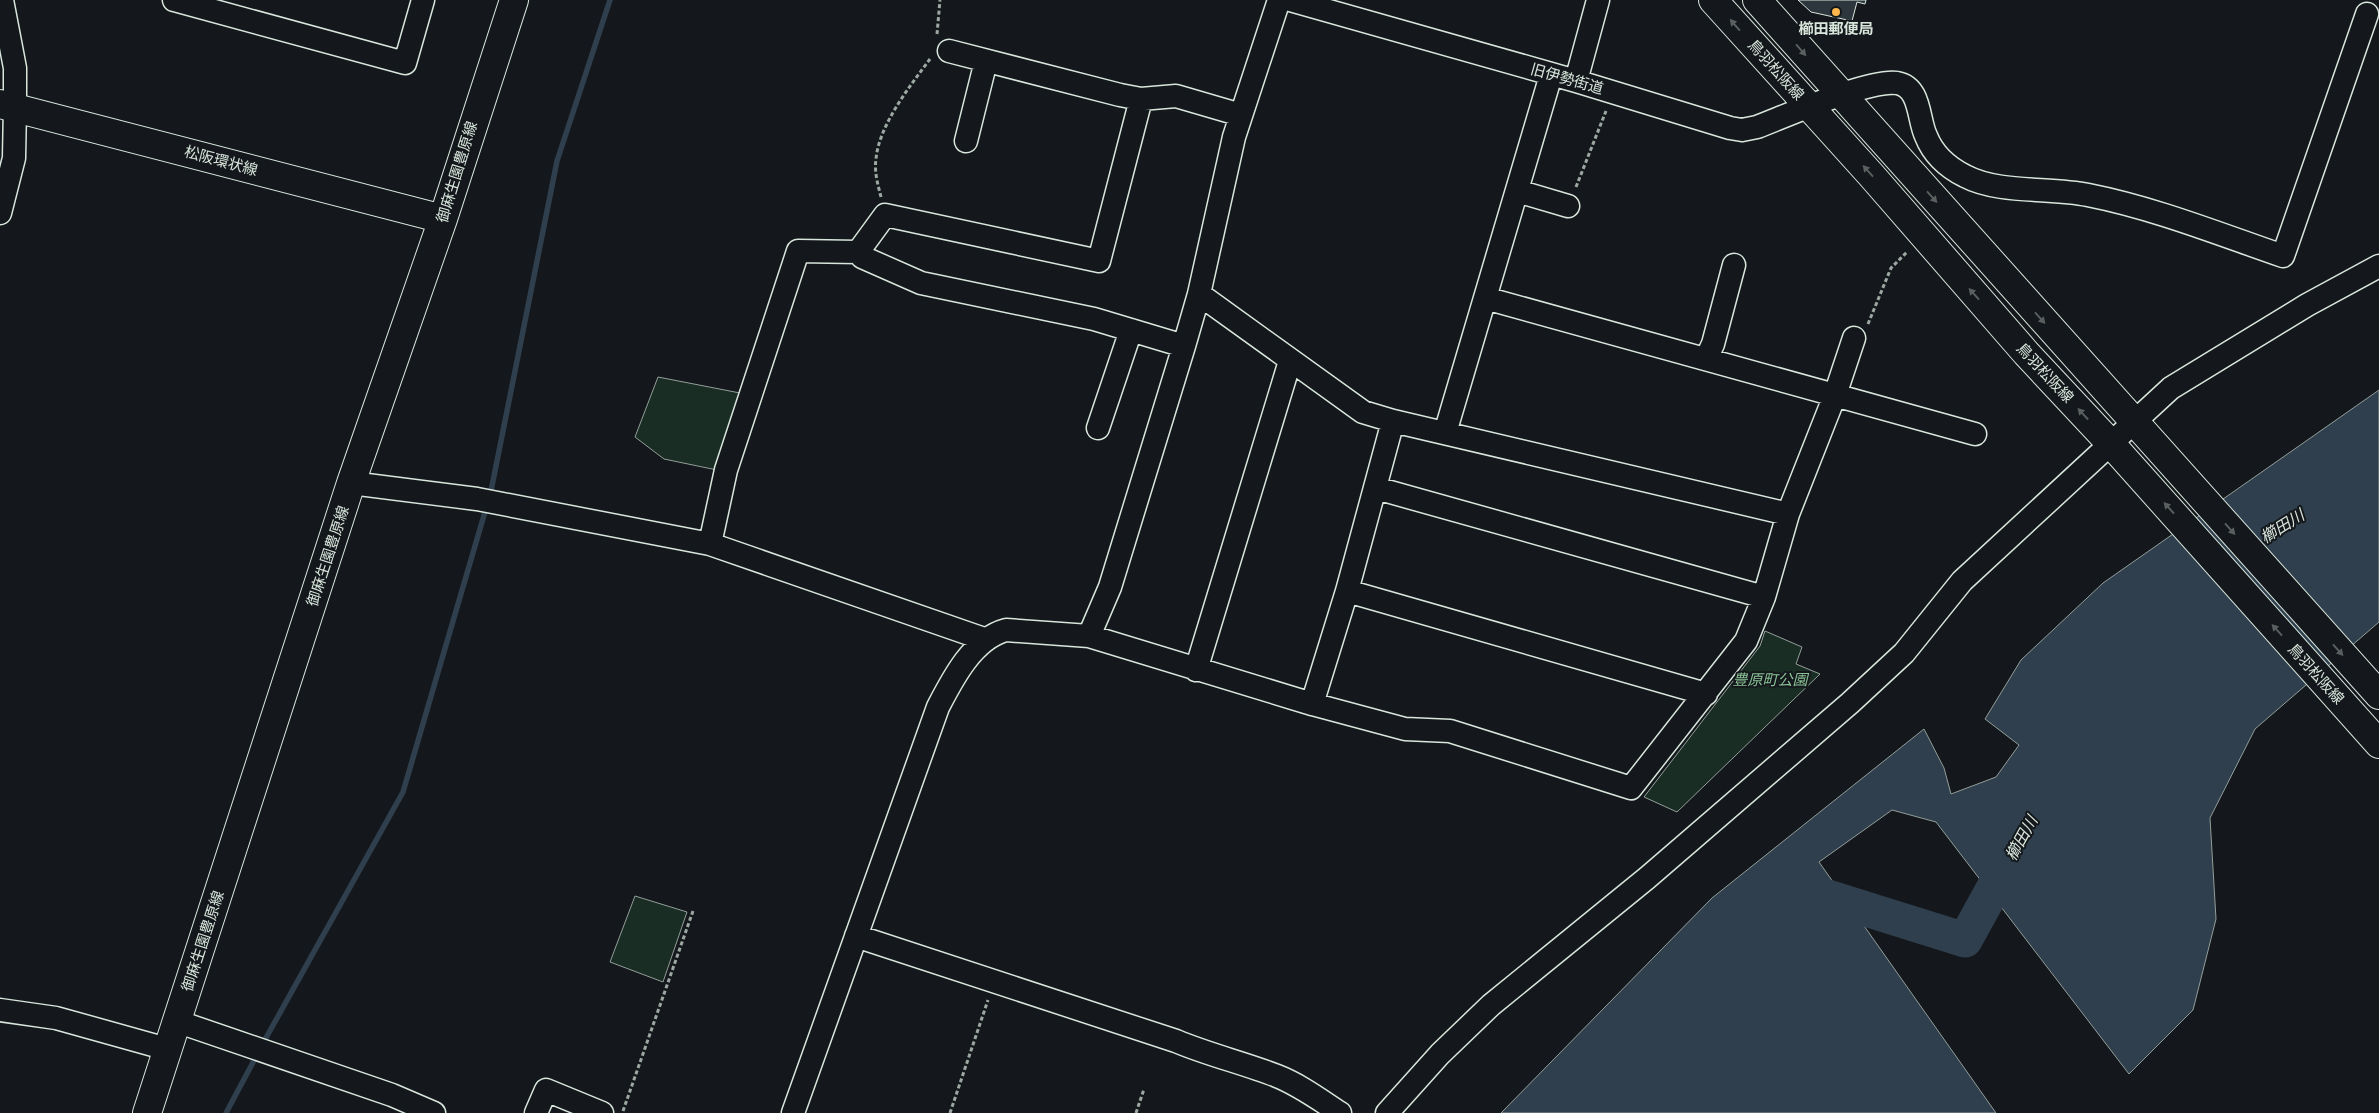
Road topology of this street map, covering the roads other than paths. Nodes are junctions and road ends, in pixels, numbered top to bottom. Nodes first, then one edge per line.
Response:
1 (2, 0) edge
2 (174, 0) edge
3 (423, 0) edge
4 (514, 0) edge
5 (1279, 0) edge
6 (1290, 0) edge
7 (1598, 0) edge
8 (1713, 0) edge
9 (1757, 0) edge
10 (2369, 10) edge
11 (940, 48) road end
12 (986, 61) junction
13 (1551, 75) junction
14 (1576, 81) junction
15 (1841, 95) junction
16 (1141, 99) junction
17 (7, 105) edge
18 (1809, 107) junction
19 (1240, 115) junction
20 (966, 141) dead end
21 (1517, 192) junction
22 (1568, 206) road end
23 (0, 213) edge
24 (442, 219) junction
25 (858, 252) junction
26 (1734, 265) dead end
27 (2379, 266) edge
28 (1199, 294) junction
29 (1485, 298) junction
30 (1131, 330) junction
31 (1854, 338) road end
32 (1184, 346) junction
33 (1706, 359) junction
34 (1290, 361) junction
35 (1835, 395) junction
36 (1393, 421) junction
37 (1098, 428) dead end
38 (2143, 432) junction
39 (1445, 433) junction
40 (1976, 434) dead end
41 (2120, 454) junction
42 (351, 483) junction
43 (1376, 488) junction
44 (1788, 514) junction
45 (710, 544) junction
46 (1346, 591) junction
47 (1764, 597) junction
48 (1088, 636) junction
49 (984, 639) junction
50 (1196, 670) junction
51 (1706, 694) junction
52 (2379, 695) edge
53 (1312, 704) junction
54 (2379, 744) edge
55 (856, 936) junction
56 (0, 1010) edge
57 (176, 1022) junction
58 (168, 1049) junction
59 (147, 1113) edge
60 (434, 1113) edge
61 (536, 1113) edge
62 (602, 1113) edge
63 (793, 1113) edge
64 (1340, 1113) edge
65 (1387, 1113) edge

1 - 17 street
2 - 3 street
4 - 24 main road, 御麻生園豊原線
5 - 19 street
6 - 13 street, 旧伊勢街道
7 - 14 street
18 -> 8 main road, 鳥羽松阪線
9 -> 15 main road
10 - 15 street, 旧伊勢街道
11 - 12 street
12 - 16 street
12 - 20 street
13 - 14 street, 旧伊勢街道
13 - 21 street
14 - 18 street, 旧伊勢街道
15 - 18 street, 旧伊勢街道
15 -> 38 main road
16 - 19 street
16 - 25 street
17 - 23 street
17 - 24 main road, 松阪環状線
41 -> 18 main road, 鳥羽松阪線
19 - 28 street
21 - 22 street
21 - 29 street
24 - 42 main road, 御麻生園豊原線
25 - 30 street
25 - 45 street
26 - 33 street
27 - 38 street
28 - 32 street
28 - 34 street
29 - 33 street
29 - 39 street
30 - 32 street
30 - 37 street
31 - 35 street
32 - 48 street
33 - 35 street
34 - 36 street
34 - 50 street
35 - 40 street
35 - 44 street
36 - 39 street
36 - 43 street
38 - 41 street
38 -> 52 main road
39 - 44 street
54 -> 41 main road, 鳥羽松阪線
41 - 65 street
42 - 45 street
42 - 57 main road, 御麻生園豊原線
43 - 46 street
43 - 47 street
44 - 47 street
45 - 49 street
46 - 51 street
46 - 53 street
47 - 51 street
48 - 49 street
48 - 50 street
49 - 55 street
50 - 53 street
51 - 53 street
55 - 63 street
55 - 64 street
56 - 58 street
57 - 58 main road, 御麻生園豊原線
57 - 60 street
58 - 59 main road, 御麻生園豊原線
61 - 62 street

